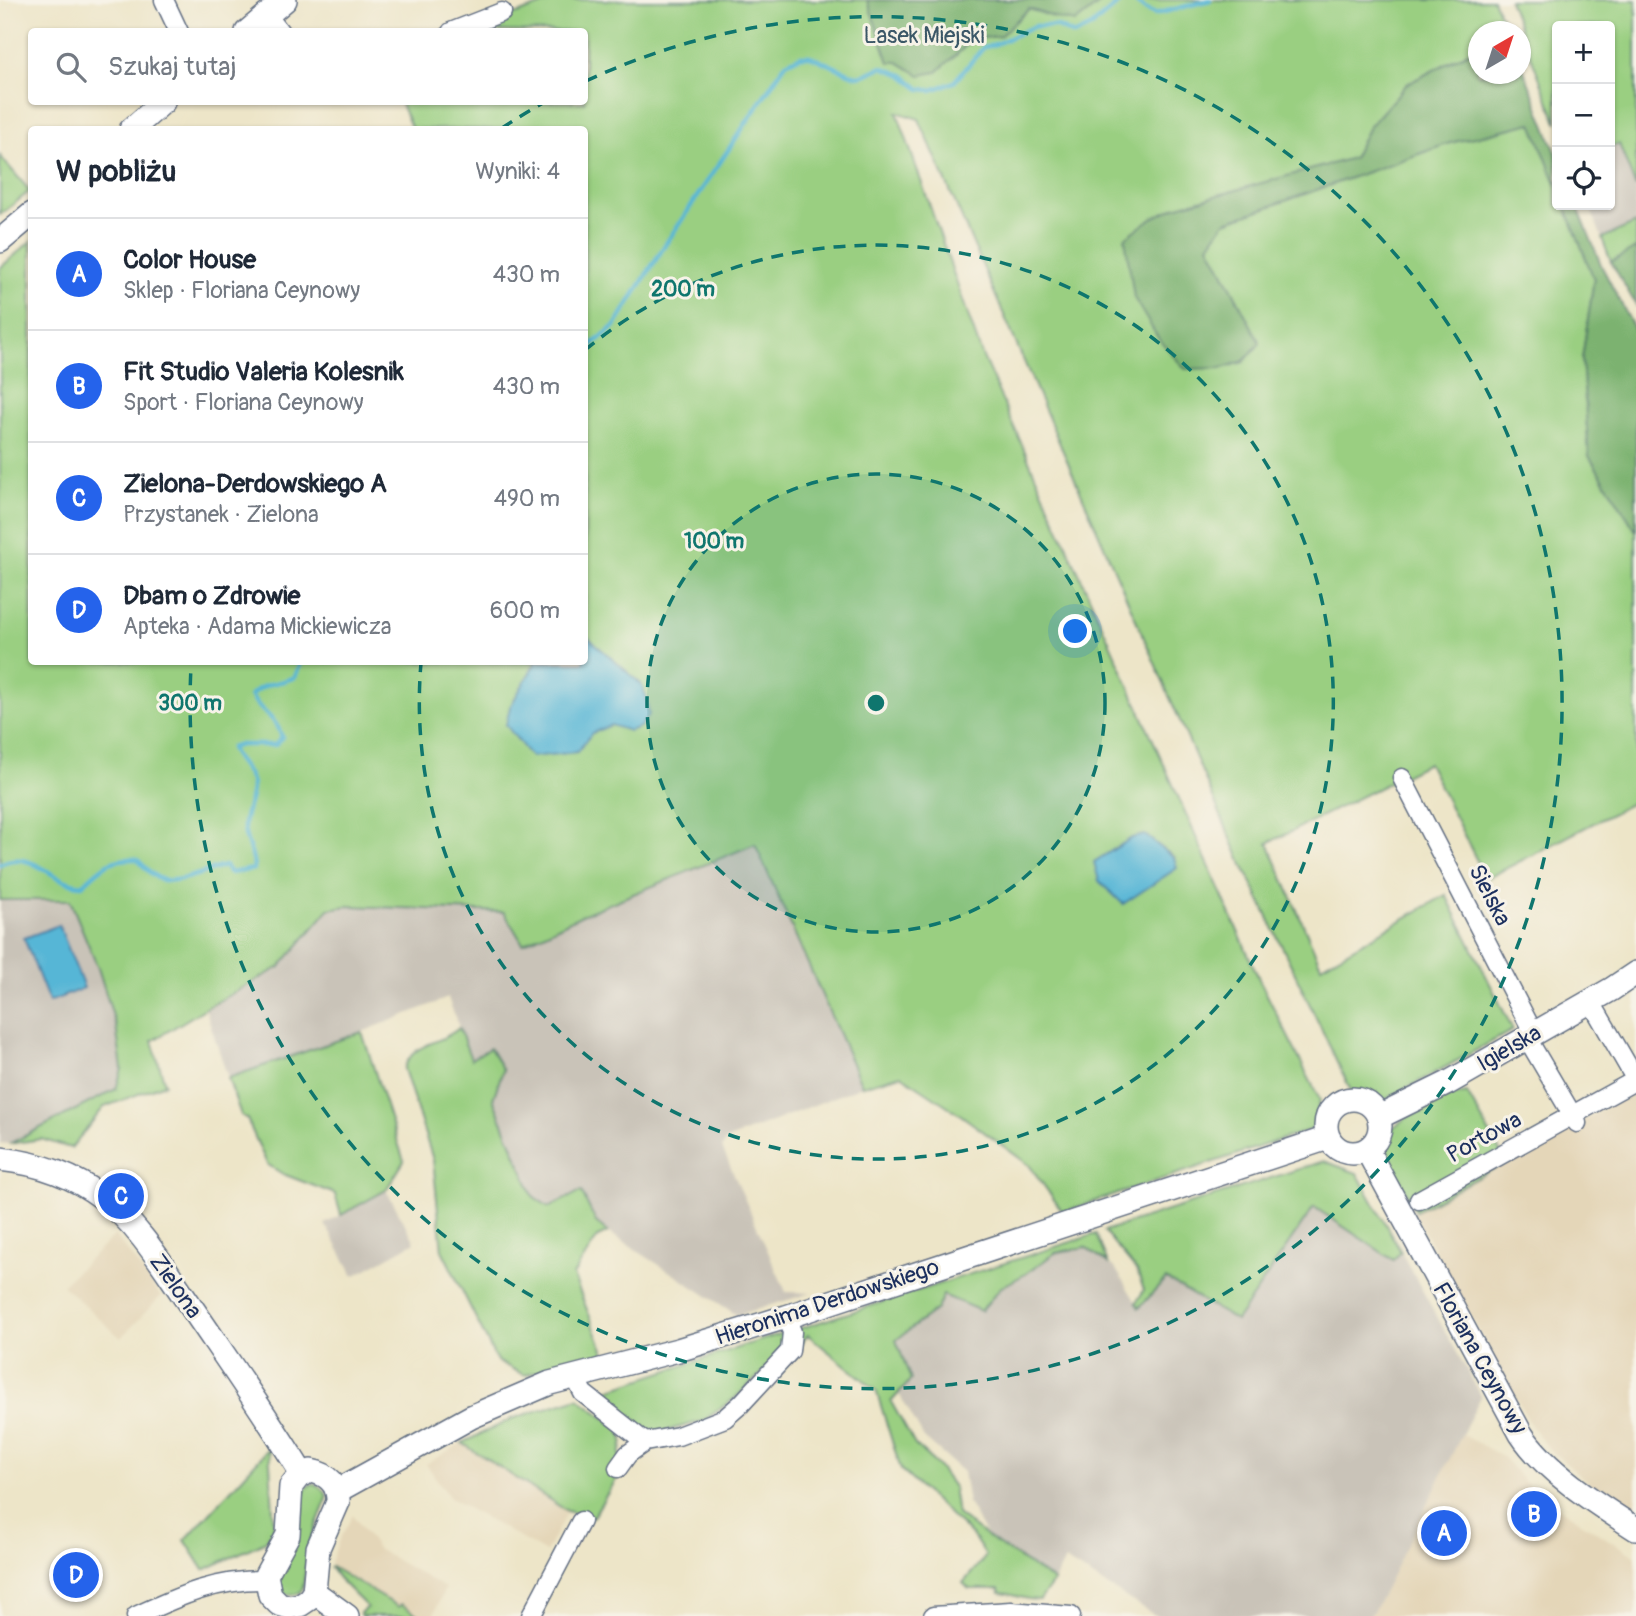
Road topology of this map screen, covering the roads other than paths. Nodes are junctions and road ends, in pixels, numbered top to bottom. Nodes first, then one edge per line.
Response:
1 (164, 0) edge
2 (285, 0) edge
3 (502, 12) dead end
4 (274, 23) edge
5 (177, 28) edge
6 (460, 28) edge
7 (160, 105) edge
8 (136, 126) edge
9 (28, 217) edge
10 (0, 241) edge
11 (1402, 778) dead end
12 (1636, 973) edge
13 (1591, 1002) junction
14 (1530, 1036) junction
15 (1636, 1080) edge
16 (1379, 1117) junction
17 (1574, 1120) junction
18 (1328, 1138) junction
19 (1367, 1150) junction
20 (0, 1159) edge
21 (1419, 1200) dead end
22 (786, 1317) junction
23 (575, 1377) junction
24 (645, 1442) junction
25 (618, 1468) dead end
26 (302, 1474) junction
27 (337, 1491) junction
28 (581, 1521) dead end
29 (1636, 1529) edge
30 (265, 1580) junction
31 (314, 1592) junction
32 (288, 1611) edge
33 (136, 1616) edge
34 (347, 1616) edge
35 (531, 1616) edge
36 (933, 1616) edge
37 (1071, 1616) edge

1 - 5 street
2 - 4 street
3 - 6 street
7 - 8 street
9 - 10 street
11 - 14 street, Sielska
12 - 13 street, Igielska
13 - 14 street, Igielska
13 - 15 street, Portowa
14 - 16 street, Igielska
14 - 17 street
15 - 17 street, Portowa
16 - 18 street
16 - 19 street
17 - 21 street, Portowa
18 - 19 street
18 - 22 street, Hieronima Derdowskiego
19 - 29 street, Floriana Ceynowy
20 - 26 street, Zielona
22 - 23 street, Hieronima Derdowskiego
22 - 24 street
23 - 24 street
23 - 27 street, Hieronima Derdowskiego
24 - 25 street
26 - 27 street
26 - 30 street
27 - 31 street
28 - 35 street
30 - 32 street
30 - 33 street
31 - 32 street
31 - 34 street
36 - 37 street

